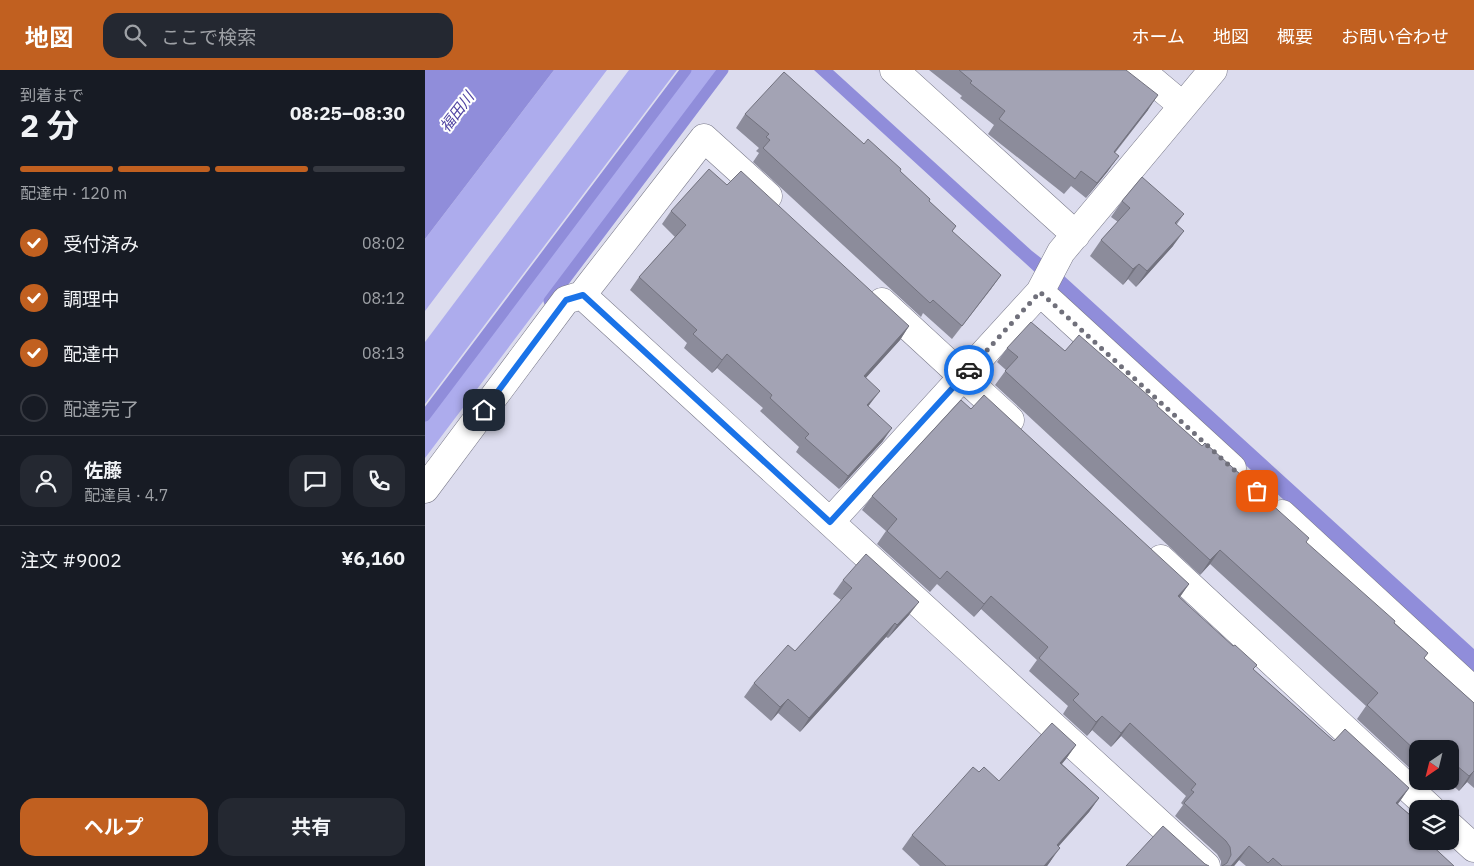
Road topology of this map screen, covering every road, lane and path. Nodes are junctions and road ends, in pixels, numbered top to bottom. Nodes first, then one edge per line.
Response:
1 (894, 70) edge
2 (1140, 70) edge
3 (1213, 70) edge
4 (1183, 106) junction
5 (783, 210) edge
6 (1075, 235) junction
7 (862, 283) edge
8 (1042, 288) junction
9 (583, 295) junction
10 (963, 376) junction
11 (1029, 437) edge
12 (425, 490) edge
13 (830, 522) junction
14 (1146, 545) edge
15 (1474, 691) edge
16 (1421, 800) edge
17 (1459, 834) edge
18 (1474, 848) edge
19 (1206, 866) edge

1 - 6 street
2 - 4 street
3 - 4 street
4 - 6 street
5 - 9 street
6 - 8 street
7 - 10 street
8 - 10 street
8 - 15 street
9 - 12 street
9 - 13 street
10 - 11 street
10 - 13 street
13 - 19 street
14 - 16 street
17 - 18 street

